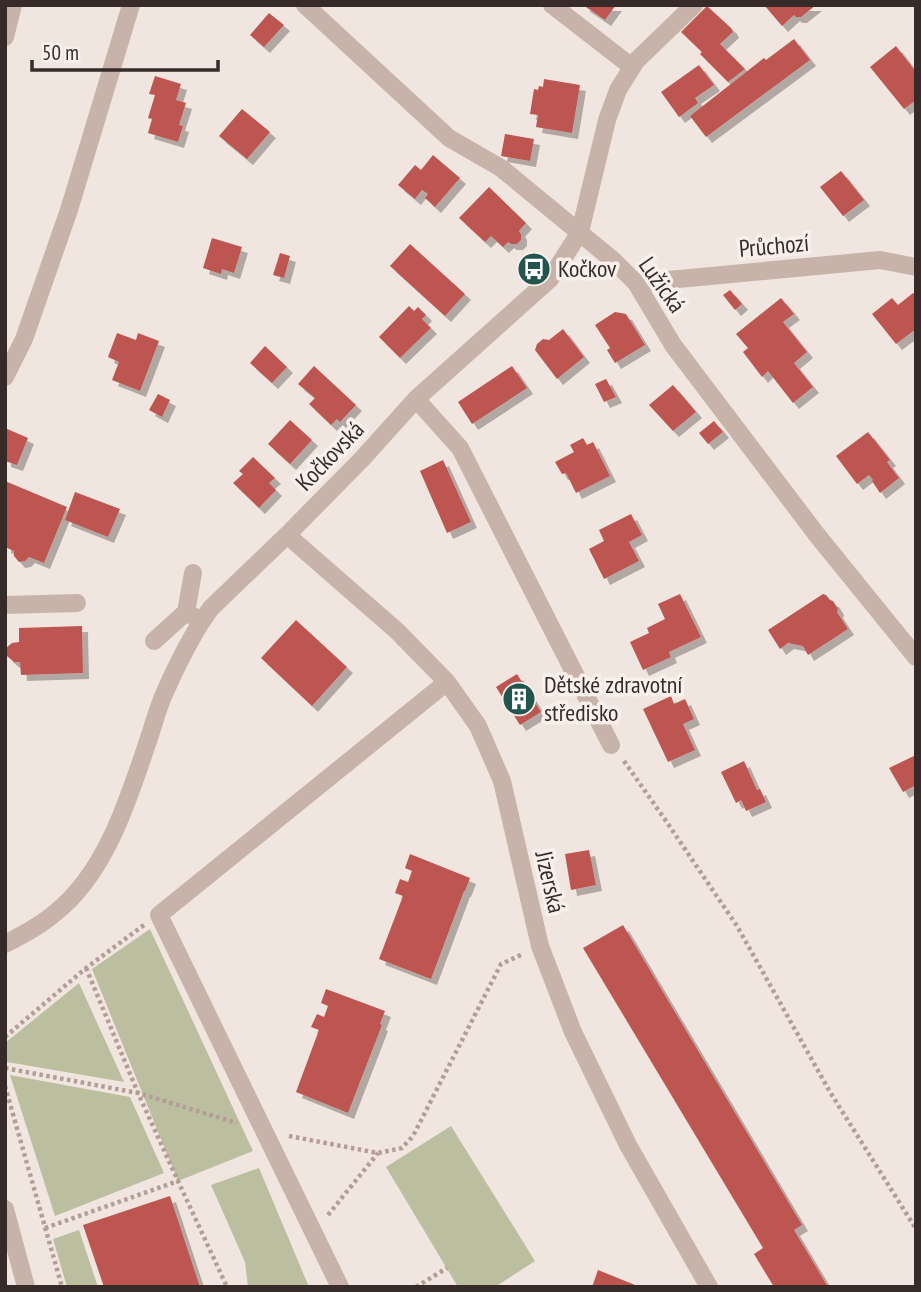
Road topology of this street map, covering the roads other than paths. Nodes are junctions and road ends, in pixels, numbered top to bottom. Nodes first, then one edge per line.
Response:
1 (13, 5) edge
2 (131, 5) edge
3 (305, 5) edge
4 (552, 5) edge
5 (694, 5) edge
6 (5, 37) edge
7 (632, 66) junction
8 (580, 232) junction
9 (916, 267) edge
10 (636, 283) junction
11 (5, 377) edge
12 (416, 399) junction
13 (287, 536) junction
14 (193, 573) dead end
15 (77, 603) dead end
16 (5, 605) edge
17 (193, 617) junction
18 (153, 640) dead end
19 (916, 657) edge
20 (447, 682) junction
21 (611, 745) road end
22 (5, 944) edge
23 (5, 1209) edge
24 (26, 1287) edge
25 (340, 1287) edge
26 (709, 1287) edge

1 - 6 street
2 - 11 street
3 - 8 street, Lužická
4 - 7 street
5 - 7 street, Kočkovská
7 - 8 street, Kočkovská
8 - 10 street, Lužická
8 - 12 street, Kočkovská
9 - 10 street, Průchozí
10 - 19 street, Lužická
12 - 13 street, Kočkovská
12 - 21 street
13 - 17 street, Kočkovská
13 - 20 street, Jizerská
14 - 17 street
15 - 16 street
17 - 18 street
17 - 22 street, Kočkovská
20 - 25 street
20 - 26 street, Jizerská
23 - 24 street

